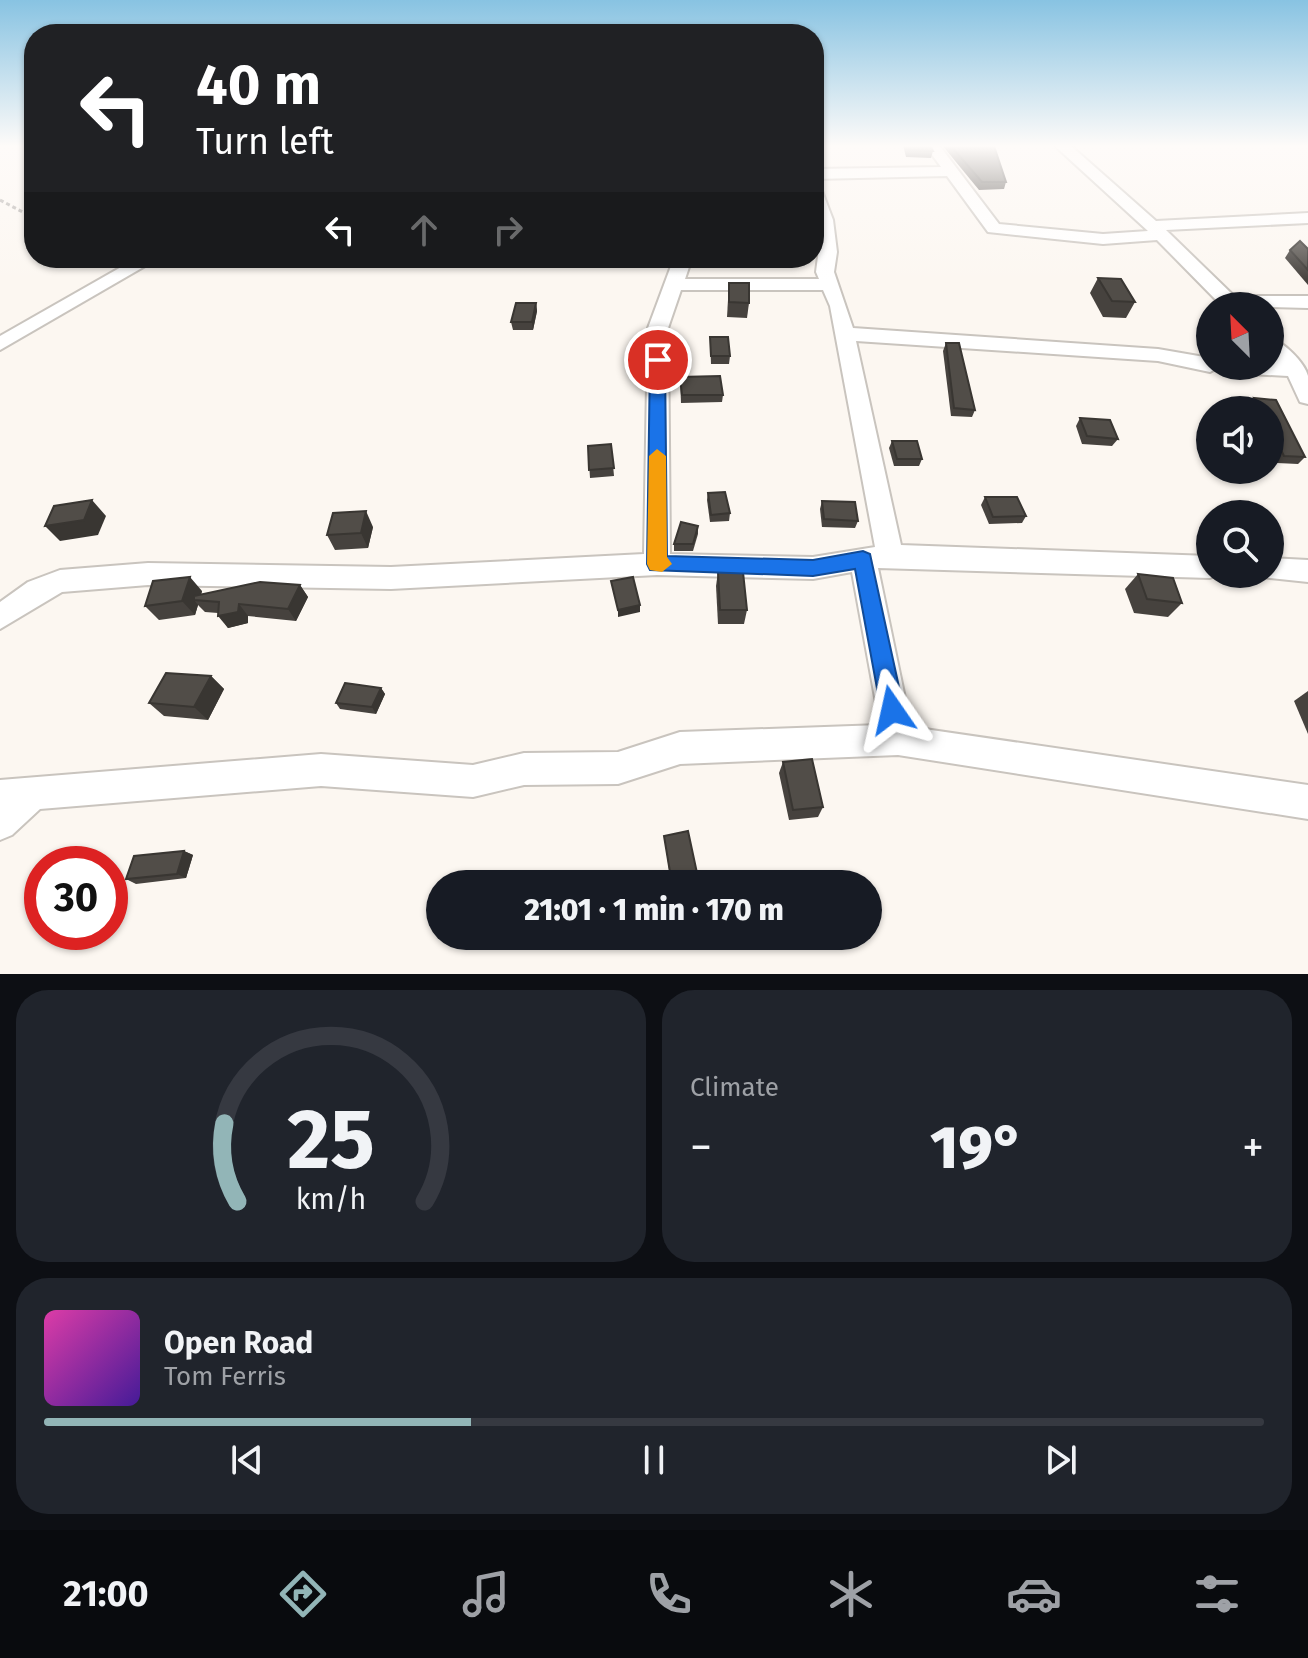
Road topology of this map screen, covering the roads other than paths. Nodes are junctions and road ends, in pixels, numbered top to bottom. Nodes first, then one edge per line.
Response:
1 (966, 190) edge
2 (1112, 190) edge
3 (1308, 218) edge
4 (824, 222) edge
5 (1157, 230) junction
6 (133, 268) edge
7 (680, 268) edge
8 (674, 284) junction
9 (829, 285) junction
10 (1220, 292) edge
11 (1308, 302) edge
12 (1284, 303) edge
13 (845, 334) junction
14 (0, 344) edge
15 (1284, 359) edge
16 (1196, 362) edge
17 (1284, 369) edge
18 (1295, 370) junction
19 (1308, 397) edge
20 (877, 557) junction
21 (657, 564) junction
22 (1196, 567) edge
23 (1284, 570) edge
24 (1308, 571) edge
25 (0, 617) edge
26 (898, 740) junction
27 (34, 792) junction
28 (0, 796) edge
29 (1308, 802) edge
30 (0, 823) edge

1 - 5 street
2 - 5 street
3 - 5 street
4 - 9 street
5 - 10 street
6 - 14 street
7 - 8 street
8 - 9 street
8 - 21 street
9 - 13 street
11 - 12 street
13 - 16 street
13 - 20 street
15 - 18 street
17 - 18 street
18 - 19 street
20 - 21 street
20 - 22 street
20 - 26 street
21 - 25 street
23 - 24 street
26 - 27 street
26 - 29 street
27 - 28 street
27 - 30 street

